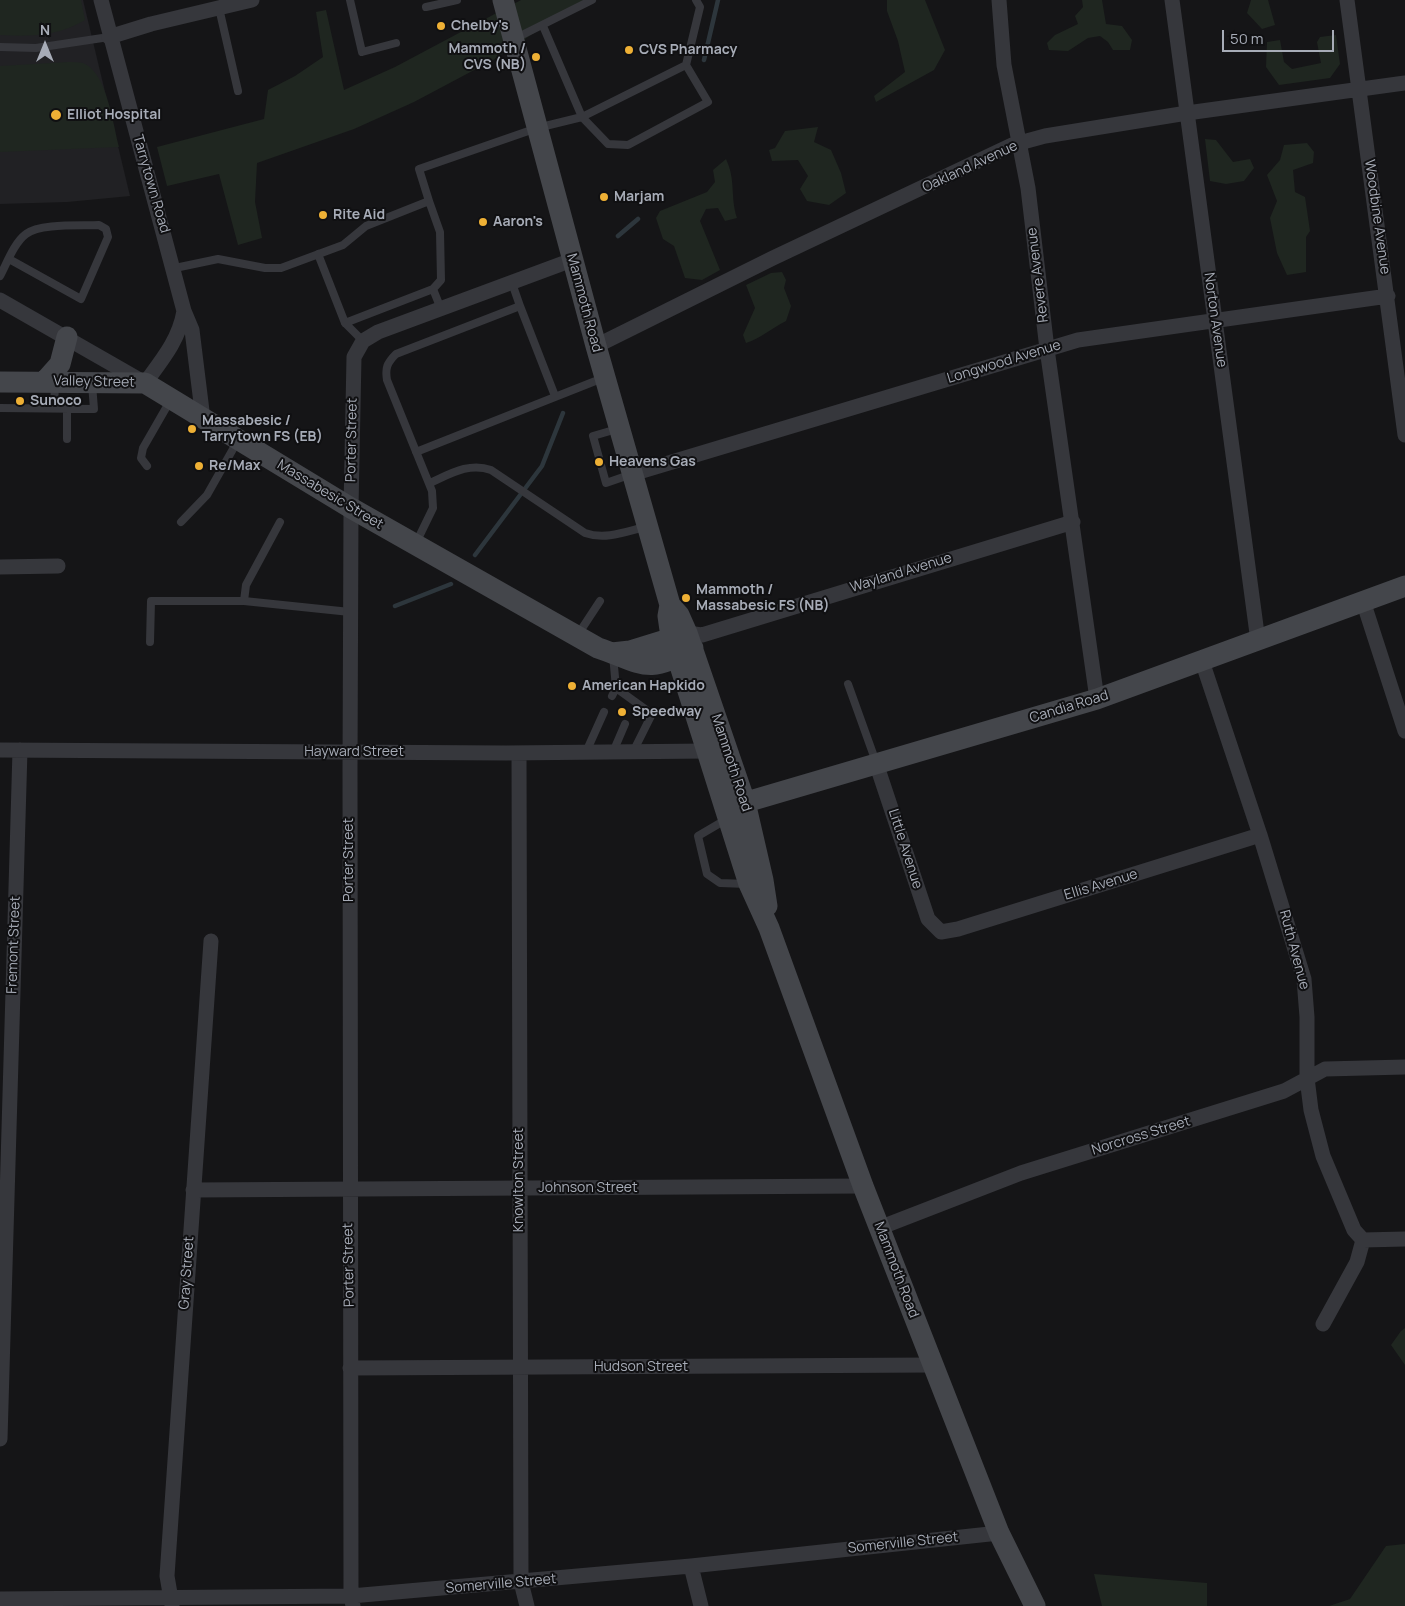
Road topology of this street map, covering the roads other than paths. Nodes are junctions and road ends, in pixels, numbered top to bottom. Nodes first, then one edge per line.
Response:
1 (100, 0) edge
2 (252, 0) edge
3 (350, 0) edge
4 (457, 0) edge
5 (503, 0) edge
6 (592, 0) edge
7 (696, 0) edge
8 (999, 0) edge
9 (1172, 0) edge
10 (1347, 0) edge
11 (426, 7) dead end
12 (219, 8) junction
13 (543, 26) junction
14 (109, 37) junction
15 (514, 39) junction
16 (396, 44) dead end
17 (0, 47) edge
18 (686, 65) junction
19 (1405, 83) edge
20 (1359, 89) junction
21 (238, 91) dead end
22 (1187, 112) junction
23 (582, 116) junction
24 (537, 128) junction
25 (1021, 142) junction
26 (429, 201) junction
27 (318, 254) junction
28 (9, 259) junction
29 (572, 260) junction
30 (174, 268) junction
31 (0, 276) edge
32 (512, 282) junction
33 (433, 289) junction
34 (1388, 296) junction
35 (0, 300) edge
36 (520, 306) junction
37 (441, 309) junction
38 (184, 311) junction
39 (1215, 320) junction
40 (346, 323) junction
41 (67, 337) junction
42 (363, 341) junction
43 (596, 346) junction
44 (1047, 349) junction
45 (605, 377) junction
46 (0, 382) edge
47 (49, 382) junction
48 (92, 382) junction
49 (144, 383) junction
50 (555, 396) junction
51 (171, 399) junction
52 (0, 408) edge
53 (54, 408) junction
54 (67, 409) junction
55 (203, 419) junction
56 (1405, 435) edge
57 (67, 439) dead end
58 (238, 440) junction
59 (416, 452) junction
60 (147, 466) dead end
61 (632, 474) junction
62 (430, 483) junction
63 (351, 508) junction
64 (181, 522) dead end
65 (280, 522) dead end
66 (1073, 522) junction
67 (647, 526) junction
68 (416, 545) junction
69 (58, 566) dead end
70 (0, 567) edge
71 (1405, 586) edge
72 (244, 601) junction
73 (600, 601) dead end
74 (1363, 601) junction
75 (350, 612) junction
76 (576, 637) junction
77 (1258, 640) junction
78 (150, 642) dead end
79 (686, 642) junction
80 (612, 653) junction
81 (1202, 662) junction
82 (848, 684) dead end
83 (616, 688) junction
84 (612, 696) dead end
85 (1097, 699) junction
86 (604, 712) dead end
87 (625, 724) dead end
88 (1405, 731) edge
89 (0, 750) edge
90 (20, 750) junction
91 (708, 751) junction
92 (350, 752) junction
93 (586, 752) junction
94 (613, 752) junction
95 (633, 752) junction
96 (519, 753) junction
97 (876, 763) junction
98 (733, 810) junction
99 (1260, 836) junction
100 (749, 884) junction
101 (769, 928) junction
102 (940, 932) joint
103 (211, 941) dead end
104 (1405, 1067) edge
105 (1307, 1078) junction
106 (863, 1186) junction
107 (519, 1187) junction
108 (193, 1190) junction
109 (349, 1190) junction
110 (879, 1228) junction
111 (1405, 1239) edge
112 (1363, 1240) junction
113 (1322, 1324) dead end
114 (933, 1365) junction
115 (520, 1366) junction
116 (350, 1368) junction
117 (0, 1439) edge
118 (999, 1532) junction
119 (691, 1566) junction
120 (521, 1582) junction
121 (0, 1599) edge
122 (171, 1601) edge
123 (352, 1601) edge
124 (526, 1606) edge
125 (700, 1606) edge
126 (1035, 1606) edge

1 - 14 street, Tarrytown Road
2 - 12 street
3 - 16 lane
4 - 11 lane
5 - 15 main road, Mammoth Road
6 - 13 lane
7 - 18 lane
8 - 25 street, Revere Avenue
9 - 22 street, Norton Avenue
10 - 20 street, Woodbine Avenue
12 - 14 street
12 - 21 lane
13 - 15 lane
13 - 23 lane
14 - 17 lane
14 - 30 street, Tarrytown Road
15 - 24 main road, Mammoth Road
18 - 23 lane
18 - 23 lane
19 - 20 street, Oakland Avenue
20 - 22 street, Oakland Avenue
20 - 34 street, Woodbine Avenue
22 - 25 street, Oakland Avenue
22 - 39 street, Norton Avenue
23 - 24 lane
24 - 26 lane
24 - 29 main road, Mammoth Road
25 - 43 street, Oakland Avenue
25 - 44 street, Revere Avenue
26 - 27 lane
26 - 33 lane
27 - 30 lane
27 - 40 lane
28 - 28 lane
28 - 31 lane
29 - 32 street
29 - 43 main road, Mammoth Road
30 - 38 street, Tarrytown Road
32 - 36 lane
32 - 37 street
33 - 37 lane
33 - 40 lane
34 - 39 street, Longwood Avenue
34 - 56 street, Woodbine Avenue
35 - 41 street, Massabesic Street
36 - 50 lane
36 - 59 lane
37 - 42 street
38 - 49 street, Tarrytown Road
38 - 55 street, Tarrytown Road
39 - 44 street, Longwood Avenue
39 - 77 street, Norton Avenue
40 - 42 lane
41 - 47 main road, Valley Street
41 - 49 street, Massabesic Street
42 - 63 street, Porter Street
43 - 45 main road, Mammoth Road
44 - 61 street, Longwood Avenue
44 - 66 street, Revere Avenue
45 - 50 lane
45 - 61 main road, Mammoth Road
46 - 47 main road, Valley Street
47 - 48 main road, Valley Street
47 - 53 lane
48 - 49 main road, Valley Street
48 - 54 lane
49 - 51 main road, Massabesic Street
50 - 59 lane
51 - 55 main road, Massabesic Street
51 - 60 lane
52 - 53 lane
53 - 54 lane
54 - 57 lane
55 - 58 main road, Massabesic Street
58 - 63 main road, Massabesic Street
58 - 64 lane
59 - 62 lane
61 - 67 main road, Mammoth Road
62 - 67 lane
62 - 68 lane
63 - 68 main road, Massabesic Street
63 - 75 street, Porter Street
65 - 72 lane
66 - 79 street, Wayland Avenue
66 - 85 street, Revere Avenue
67 - 79 main road, Mammoth Road
68 - 76 main road, Massabesic Street
69 - 70 street
71 - 74 main road, Candia Road
72 - 75 lane
72 - 78 lane
73 - 76 lane
74 - 77 main road, Candia Road
74 - 88 street
75 - 92 street, Porter Street
76 - 80 main road, Massabesic Street
77 - 81 main road, Candia Road
79 - 80 main road
79 - 91 main road, Mammoth Road
79 - 98 main road, Mammoth Road
80 - 83 lane
81 - 85 main road, Candia Road
81 - 99 street, Ruth Avenue
82 - 97 lane
83 - 84 lane
83 - 95 lane
85 - 97 main road, Candia Road
86 - 93 lane
87 - 94 lane
89 - 90 street, Hayward Street
90 - 92 street, Hayward Street
90 - 117 street, Fremont Street
91 - 95 street, Hayward Street
91 - 98 main road, Mammoth Road
92 - 96 street, Hayward Street
92 - 109 street, Porter Street
93 - 94 street, Hayward Street
93 - 96 street, Hayward Street
94 - 95 street, Hayward Street
96 - 107 street, Knowlton Street
97 - 98 main road, Candia Road
97 - 102 street, Little Avenue
98 - 100 main road, Mammoth Road
98 - 100 lane
98 - 101 main road, Mammoth Road
99 - 102 street, Ellis Avenue
99 - 105 street, Ruth Avenue
100 - 101 main road, Mammoth Road
101 - 106 main road, Mammoth Road
103 - 108 street, Gray Street
104 - 105 street, Norcross Street
105 - 110 street, Norcross Street
105 - 112 street, Ruth Avenue
106 - 107 street, Johnson Street
106 - 110 main road, Mammoth Road
107 - 109 street, Johnson Street
107 - 115 street, Knowlton Street
108 - 109 street, Johnson Street
108 - 122 street, Gray Street
109 - 116 street, Porter Street
110 - 114 main road, Mammoth Road
111 - 112 street
112 - 113 street
114 - 115 street, Hudson Street
114 - 118 main road, Mammoth Road
115 - 116 street, Hudson Street
115 - 120 street, Knowlton Street
116 - 123 street, Porter Street
118 - 119 street, Somerville Street
118 - 126 main road, Mammoth Road
119 - 120 street, Somerville Street
119 - 125 street
120 - 123 street, Somerville Street
120 - 124 street, Knowlton Street
121 - 122 street, Somerville Street
122 - 123 street, Somerville Street

